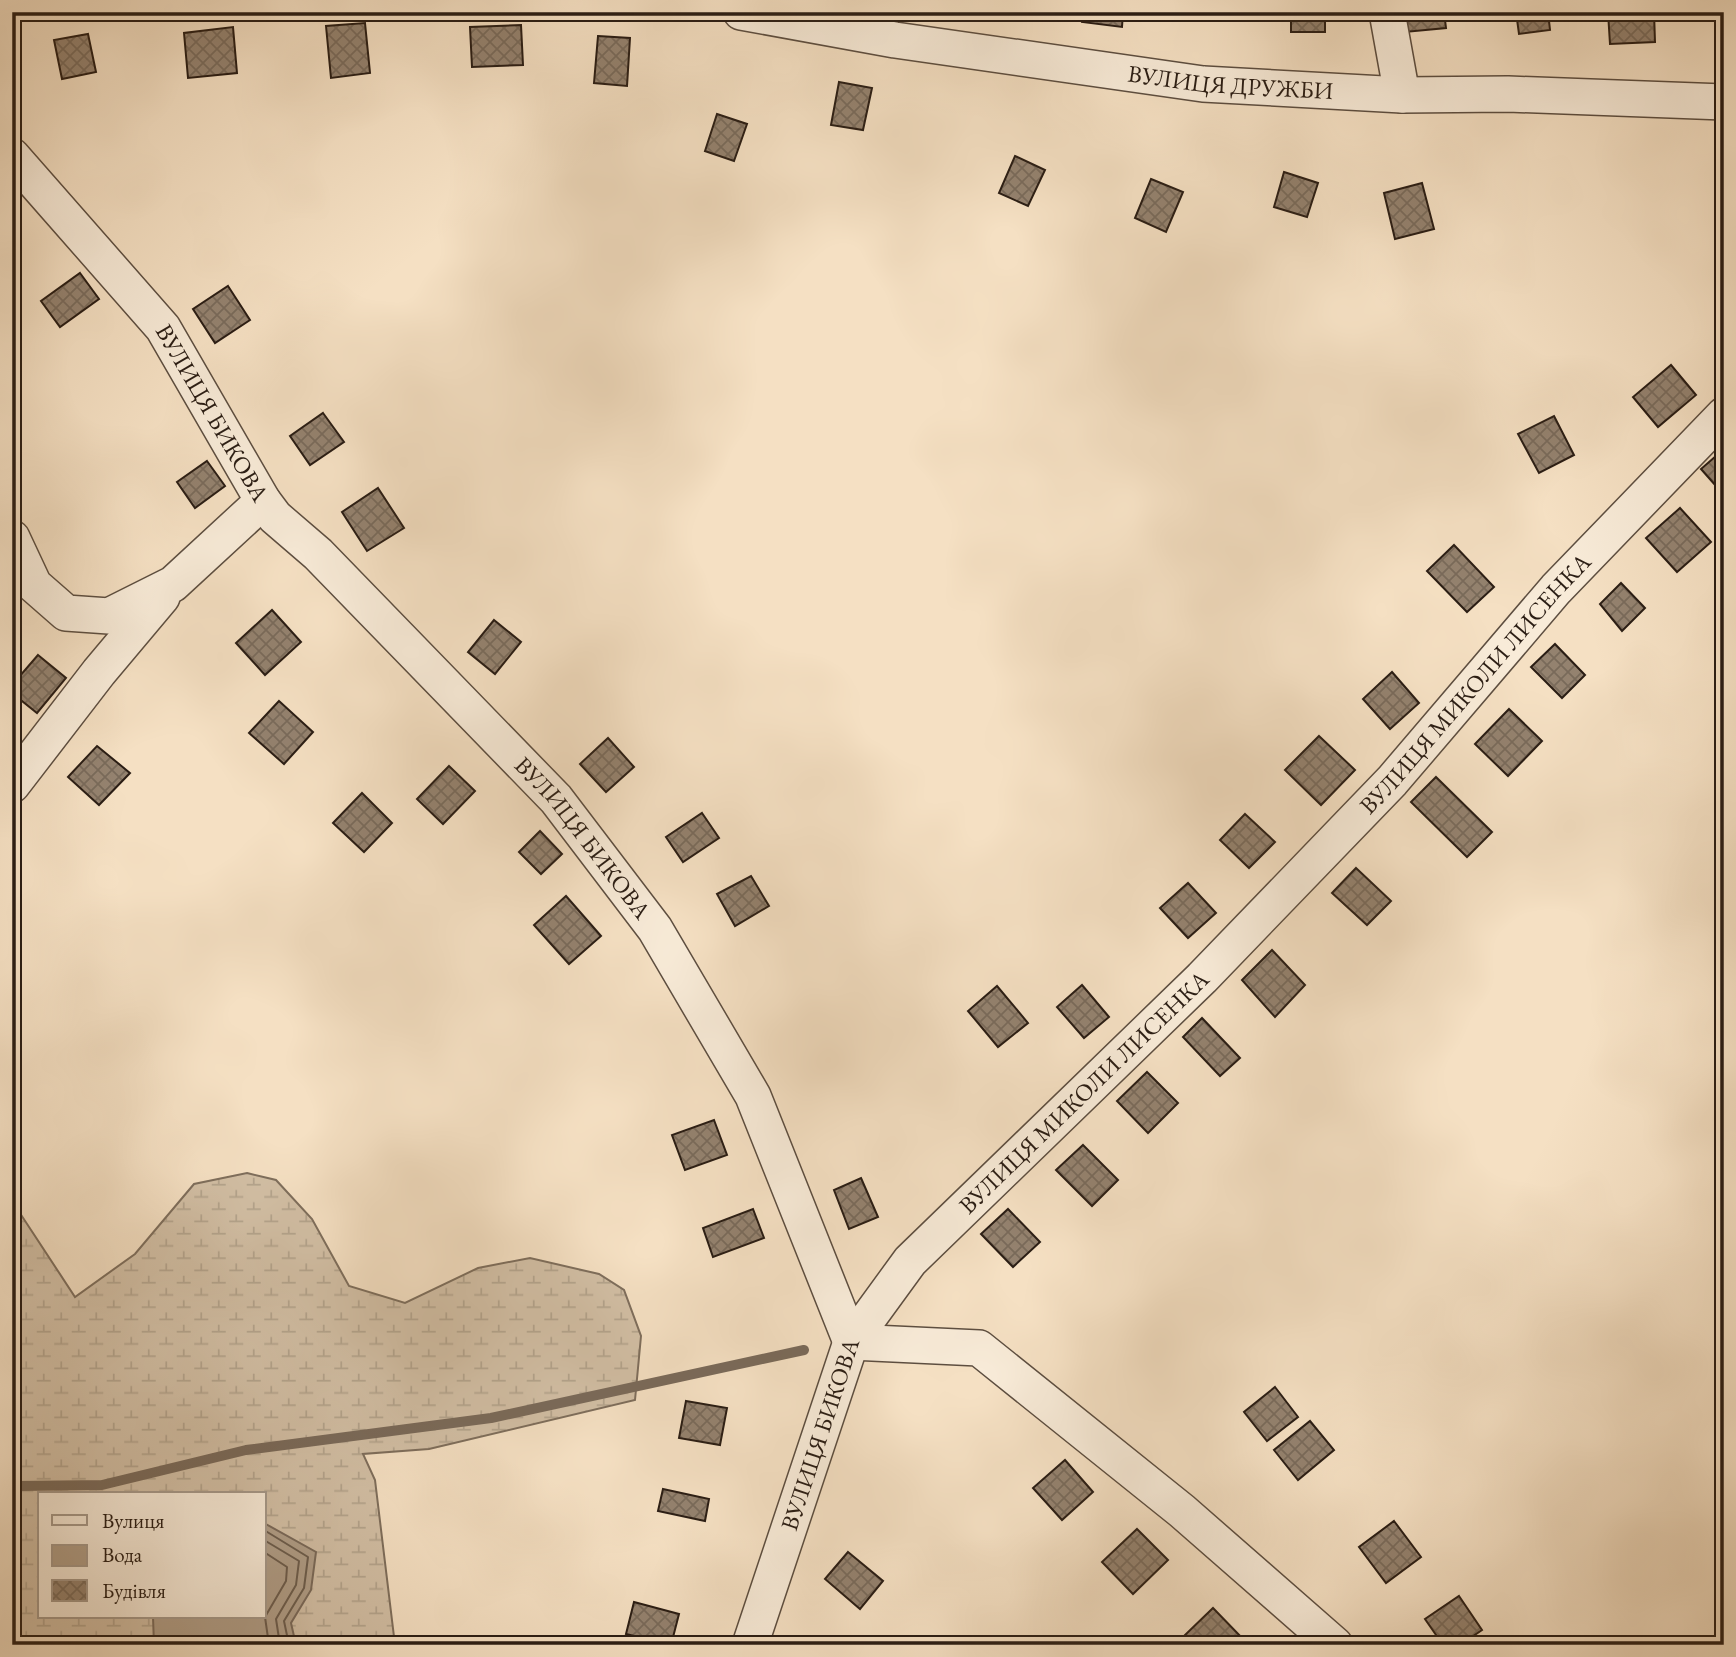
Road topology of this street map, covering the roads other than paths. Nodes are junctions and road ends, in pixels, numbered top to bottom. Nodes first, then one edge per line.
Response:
1 (741, 12) edge
2 (1387, 12) edge
3 (1402, 95) junction
4 (1724, 102) edge
5 (12, 156) edge
6 (1724, 415) edge
7 (263, 501) junction
8 (12, 538) edge
9 (173, 584) junction
10 (12, 785) edge
11 (850, 1342) junction
12 (750, 1645) edge
13 (1335, 1645) edge

1 - 3 street, ВУЛИЦЯ ДРУЖБИ
2 - 3 street
3 - 4 street, ВУЛИЦЯ ДРУЖБИ
5 - 7 street, ВУЛИЦЯ БИКОВА
6 - 11 street, ВУЛИЦЯ МИКОЛИ ЛИСЕНКА
7 - 9 street
7 - 11 street, ВУЛИЦЯ БИКОВА
8 - 9 street
9 - 10 street
11 - 12 street, ВУЛИЦЯ БИКОВА
11 - 13 street

